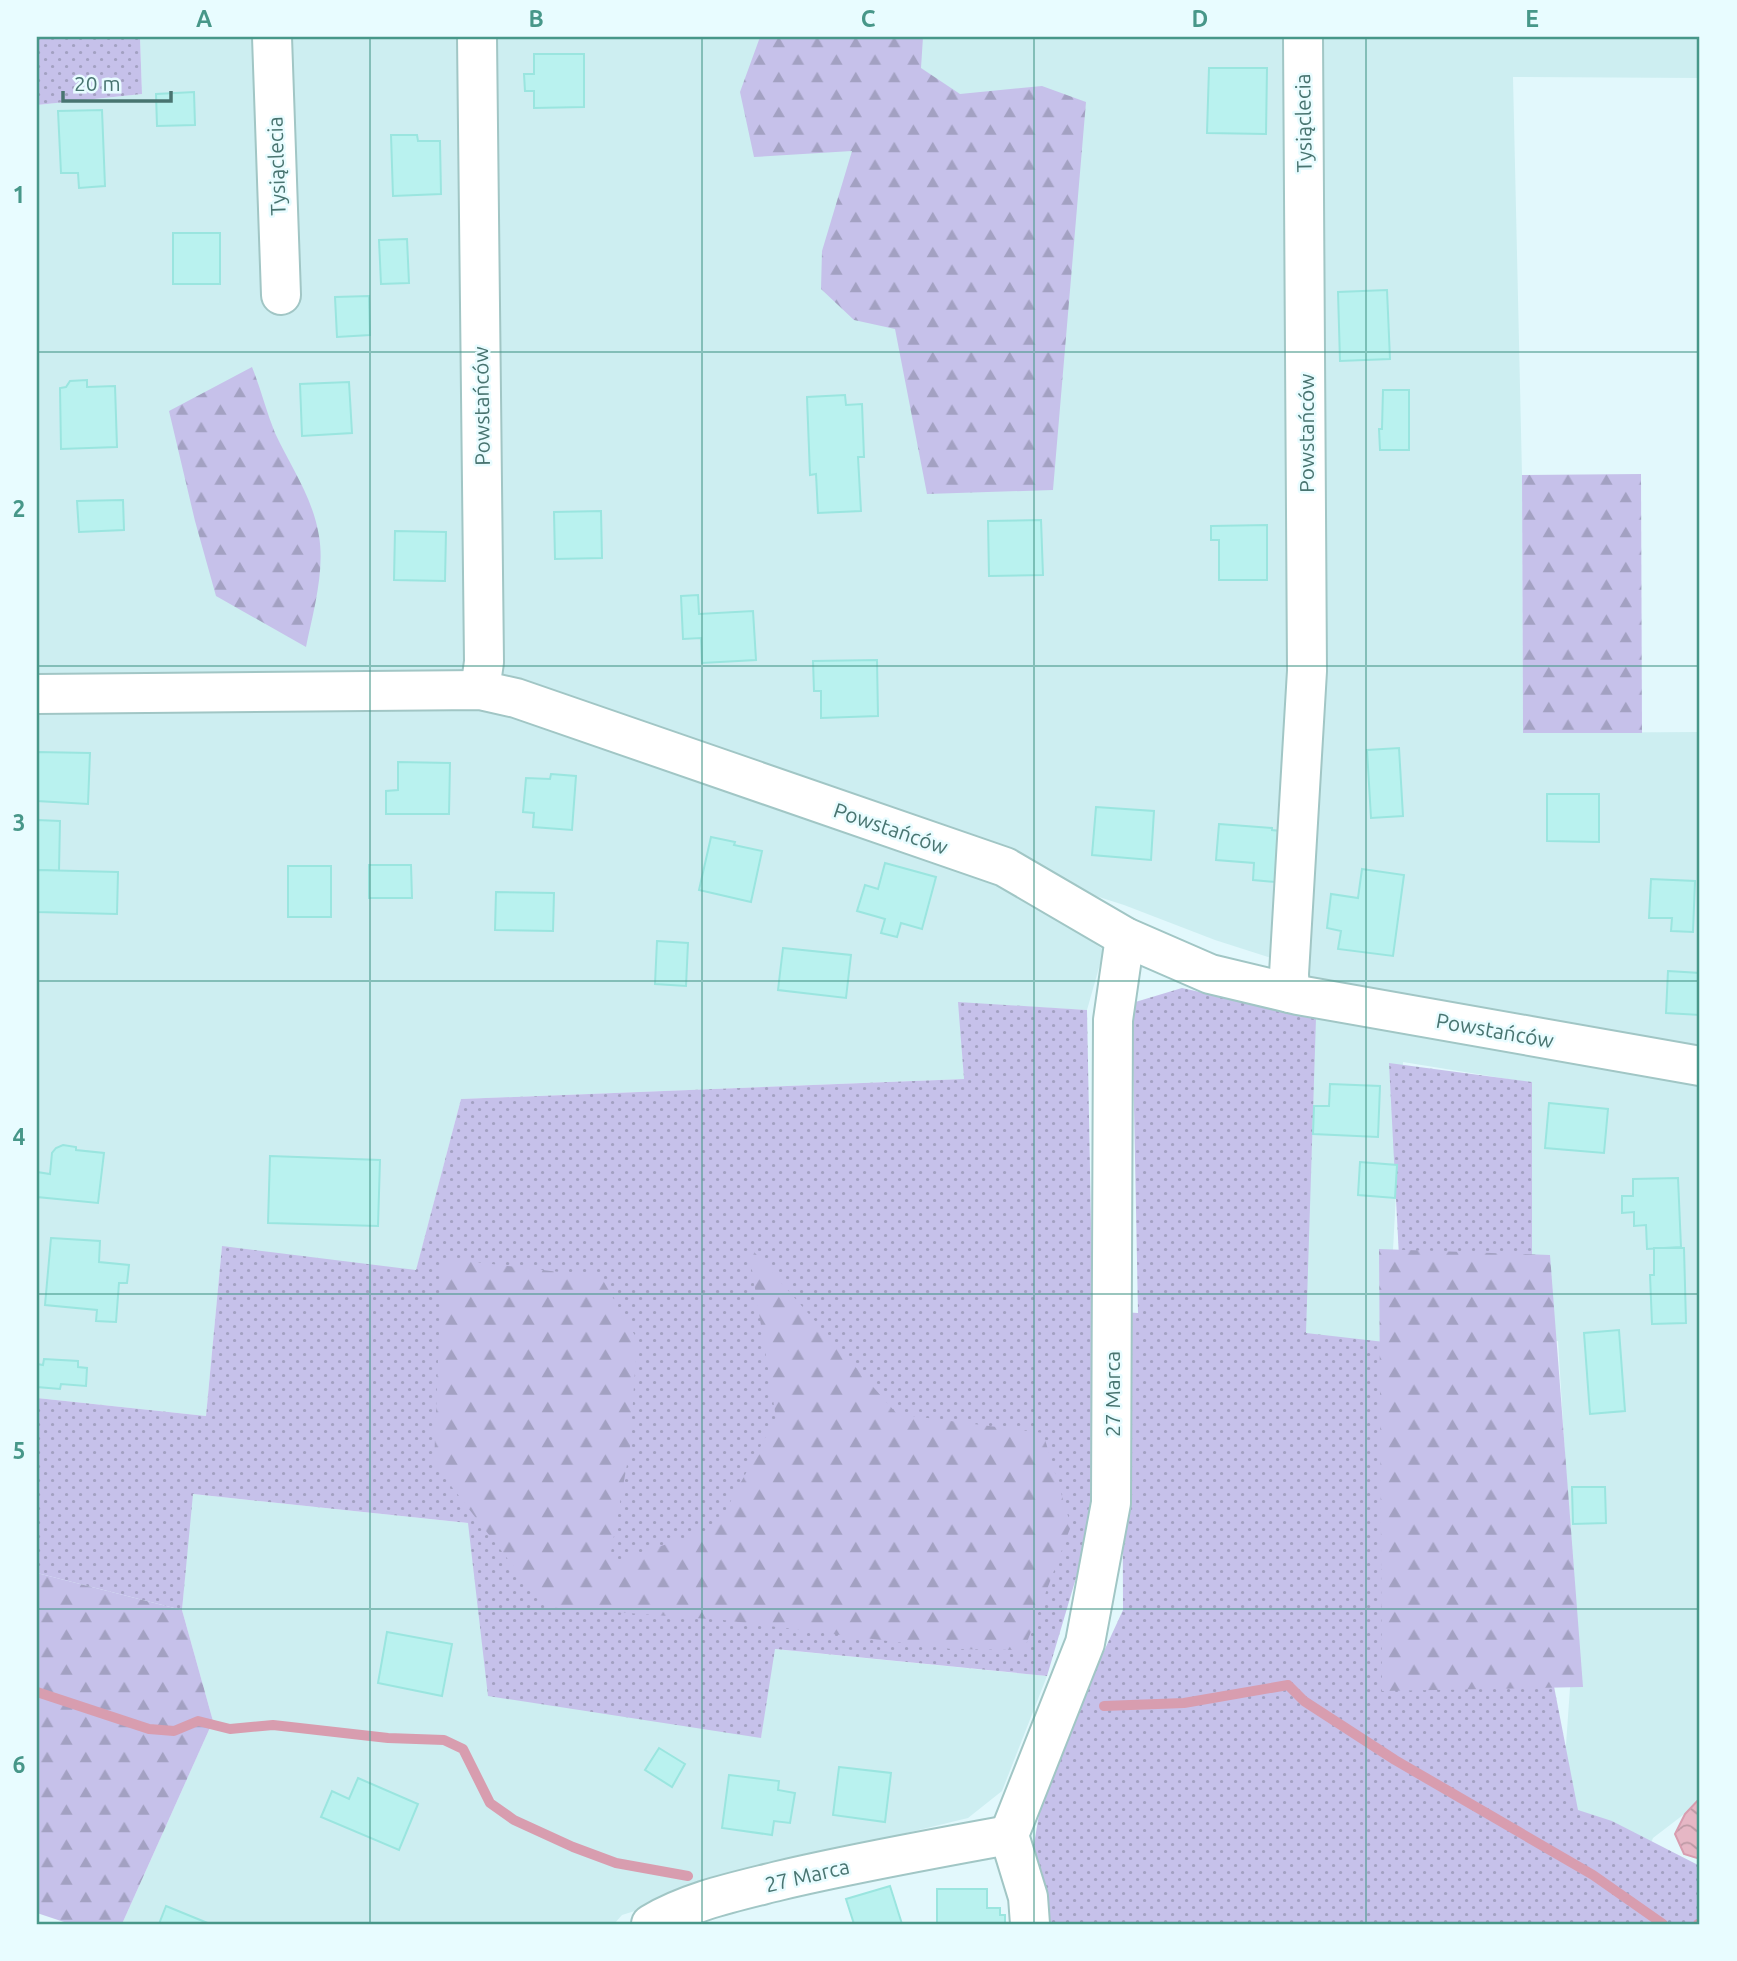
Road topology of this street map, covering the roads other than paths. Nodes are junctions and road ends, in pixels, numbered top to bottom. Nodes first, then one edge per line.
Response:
1 (272, 37) edge
2 (477, 37) edge
3 (1303, 37) edge
4 (1304, 208) joint
5 (281, 295) dead end
6 (480, 690) junction
7 (37, 694) edge
8 (1125, 937) junction
9 (1290, 993) junction
10 (1700, 1066) edge
11 (1009, 1835) junction
12 (651, 1924) edge
13 (1030, 1924) edge

1 - 5 street, Tysiąclecia
2 - 6 street, Powstańców
3 - 4 street, Tysiąclecia
4 - 9 street, Powstańców
6 - 7 street, Powstańców
6 - 8 street, Powstańców
8 - 9 street, Powstańców
8 - 11 street, 27 Marca
9 - 10 street, Powstańców
11 - 12 street, 27 Marca
11 - 13 street

